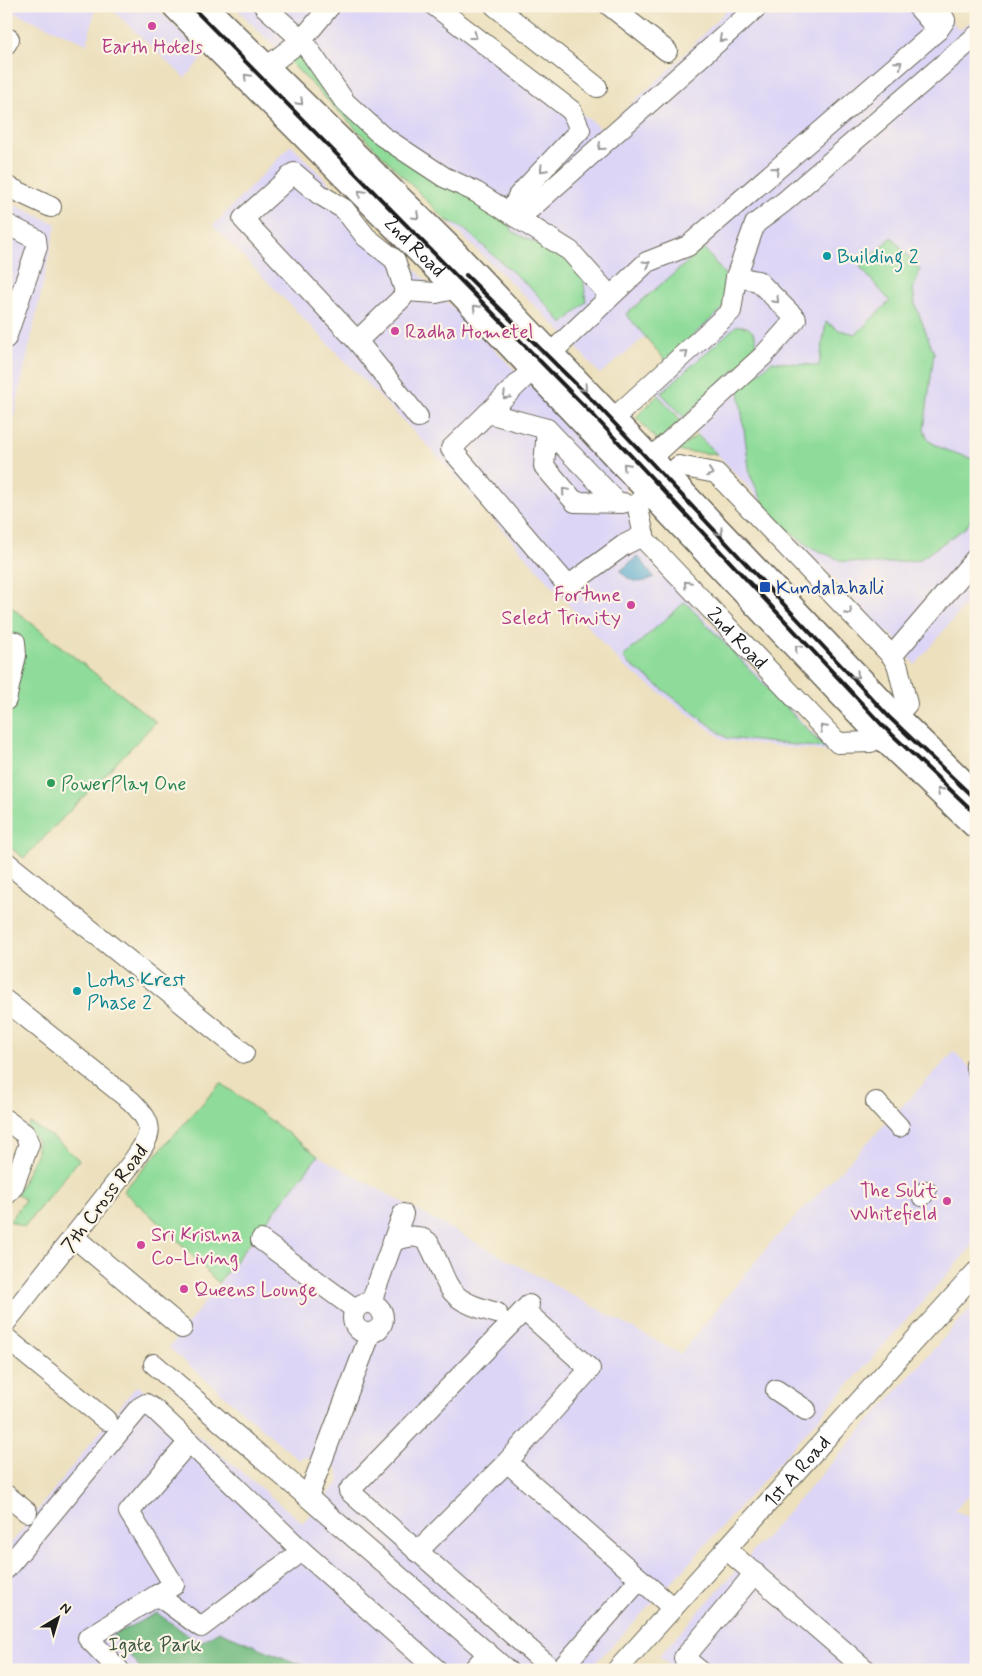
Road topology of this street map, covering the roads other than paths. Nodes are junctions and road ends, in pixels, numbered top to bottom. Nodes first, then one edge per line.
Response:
1 (176, 6) edge
2 (203, 6) edge
3 (264, 6) edge
4 (330, 6) edge
5 (435, 6) edge
6 (495, 6) edge
7 (610, 6) edge
8 (758, 6) edge
9 (917, 6) edge
10 (937, 6) edge
11 (976, 24) edge
12 (938, 30) junction
13 (976, 36) edge
14 (302, 40) junction
15 (667, 50) dead end
16 (265, 68) junction
17 (922, 83) junction
18 (597, 88) dead end
19 (6, 186) edge
20 (51, 207) dead end
21 (512, 213) junction
22 (6, 224) edge
23 (736, 276) junction
24 (457, 288) junction
25 (405, 291) junction
26 (610, 296) junction
27 (6, 338) edge
28 (357, 341) junction
29 (542, 361) junction
30 (488, 414) junction
31 (418, 417) dead end
32 (613, 419) junction
33 (547, 429) junction
34 (651, 483) junction
35 (617, 502) junction
36 (644, 535) junction
37 (976, 558) edge
38 (6, 640) edge
39 (892, 656) junction
40 (6, 700) edge
41 (887, 726) junction
42 (976, 796) edge
43 (976, 825) edge
44 (6, 862) edge
45 (6, 1001) edge
46 (244, 1053) dead end
47 (876, 1102) dead end
48 (6, 1120) edge
49 (899, 1127) dead end
50 (6, 1195) edge
51 (404, 1214) dead end
52 (75, 1238) junction
53 (261, 1240) dead end
54 (393, 1241) junction
55 (976, 1272) edge
56 (363, 1306) junction
57 (497, 1313) dead end
58 (6, 1322) edge
59 (182, 1328) dead end
60 (6, 1338) edge
61 (154, 1364) dead end
62 (776, 1390) dead end
63 (806, 1410) dead end
64 (106, 1420) dead end
65 (189, 1442) junction
66 (507, 1462) junction
67 (349, 1490) junction
68 (6, 1495) edge
69 (308, 1497) junction
70 (27, 1512) dead end
71 (328, 1514) junction
72 (302, 1551) junction
73 (417, 1552) junction
74 (722, 1553) junction
75 (6, 1569) edge
76 (751, 1578) junction
77 (640, 1579) junction
78 (157, 1595) junction
79 (673, 1608) junction
80 (488, 1653) junction
81 (119, 1670) edge
82 (437, 1670) edge
83 (474, 1670) edge
84 (507, 1670) edge
85 (554, 1670) edge
86 (560, 1670) edge
87 (617, 1670) edge
88 (699, 1670) edge
89 (866, 1670) edge

24 -> 1 main road, 2nd Road
2 - 16 main road, 2nd Road
3 - 14 street
4 - 14 street
5 -> 21 street
6 - 18 street
7 - 15 street
8 -> 21 street
9 - 12 street
10 - 12 street
11 - 17 street
26 -> 12 street
13 - 17 street
14 - 16 street
14 - 21 street
16 -> 29 main road, 2nd Road
17 - 23 street
19 - 20 street
21 - 26 street
22 - 27 street
32 -> 23 street
23 -> 34 street
24 - 25 street
29 -> 24 main road, 2nd Road
25 - 28 street
25 - 28 street
26 - 29 street
28 - 31 street
29 -> 30 street
29 -> 32 main road, 2nd Road
34 -> 29 main road, 2nd Road
30 - 33 street
30 - 36 street
32 - 34 main road, 2nd Road
33 - 35 street
35 -> 33 street
34 - 35 street
34 - 36 street, 2nd Road
34 -> 39 street
34 - 41 main road, 2nd Road
41 -> 36 street, 2nd Road
37 - 39 street
38 - 40 street
39 - 41 street
41 - 42 main road, 2nd Road
43 -> 41 main road, 2nd Road
44 - 46 street
45 - 52 street, 7th Cross Road
47 - 49 street
48 - 50 street
51 - 54 street
52 - 58 street, 7th Cross Road
52 - 59 street
53 - 56 street
54 - 56 street
54 - 57 street
55 - 74 street, 1st A Road
56 - 69 street
60 - 64 street
61 - 69 street
62 - 63 street
65 - 72 street
65 - 75 street
65 - 78 street
66 - 67 street
66 - 73 street
66 - 77 street
67 - 71 street
67 - 73 street
68 - 70 street
69 - 71 street
71 - 80 street
72 - 78 street
72 - 82 street
73 - 85 street
74 - 76 street
74 - 79 street, 1st A Road
76 - 88 street
76 - 89 street
77 - 79 street
77 - 86 street
78 - 81 street
79 - 87 street, 1st A Road
80 - 83 street
80 - 84 street

